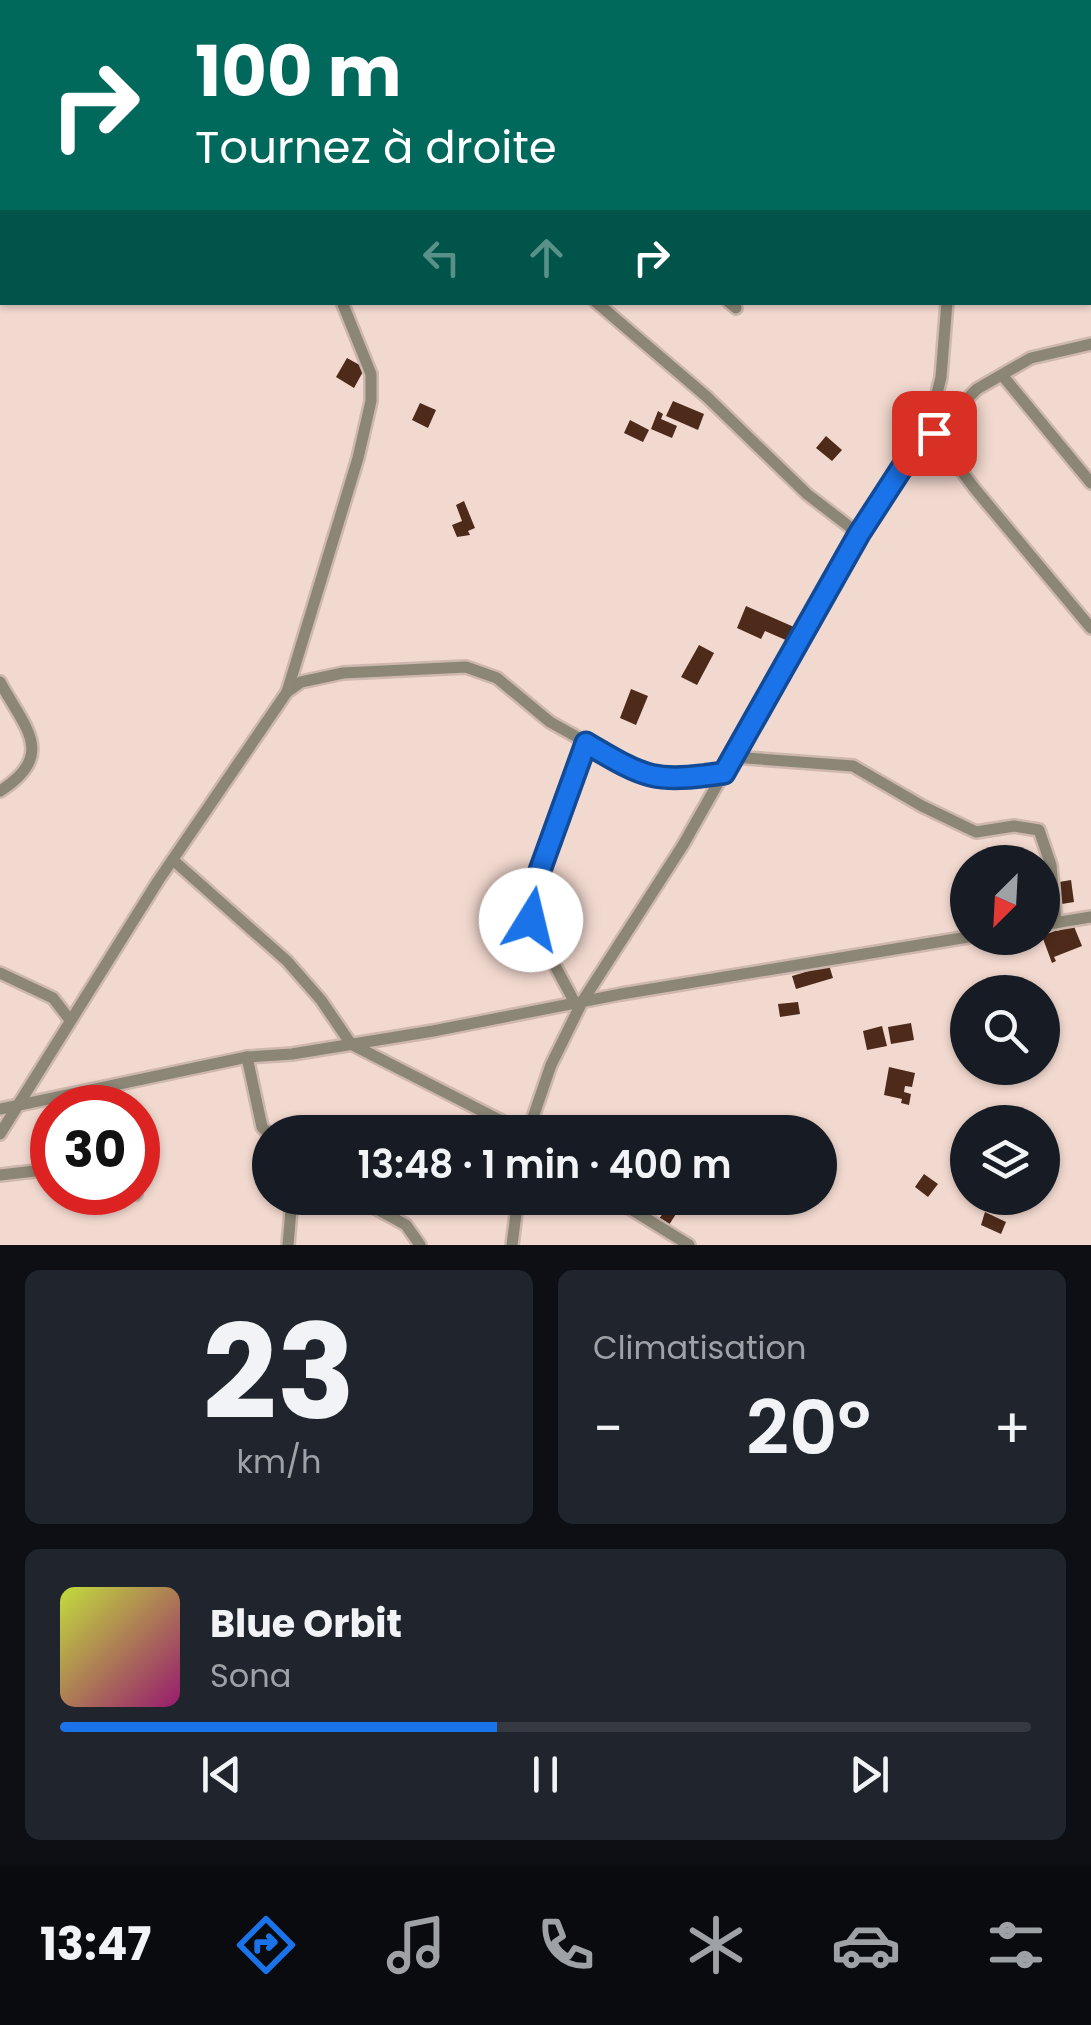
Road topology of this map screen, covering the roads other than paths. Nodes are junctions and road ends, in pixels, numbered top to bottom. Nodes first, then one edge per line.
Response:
1 (343, 305) edge
2 (600, 305) edge
3 (947, 305) edge
4 (1091, 344) edge
5 (1002, 374) junction
6 (934, 433) junction
7 (916, 446) junction
8 (1091, 483) edge
9 (859, 534) junction
10 (1091, 628) edge
11 (0, 682) edge
12 (286, 692) junction
13 (586, 743) junction
14 (733, 757) junction
15 (724, 773) junction
16 (0, 791) edge
17 (1044, 845) edge
18 (173, 860) junction
19 (1091, 917) edge
20 (1060, 922) edge
21 (950, 940) edge
22 (0, 973) edge
23 (578, 1002) junction
24 (70, 1020) junction
25 (351, 1044) junction
26 (248, 1057) junction
27 (19, 1107) junction
28 (0, 1109) edge
29 (260, 1115) edge
30 (491, 1115) edge
31 (532, 1115) edge
32 (0, 1134) edge
33 (30, 1173) edge
34 (0, 1176) edge
35 (291, 1215) edge
36 (389, 1215) edge
37 (516, 1215) edge
38 (640, 1215) edge
39 (288, 1245) edge
40 (420, 1245) edge
41 (512, 1245) edge
42 (689, 1245) edge

1 - 12 street
2 - 9 street
3 - 7 street
4 - 5 street
5 - 6 street
5 - 8 street
6 - 7 street
6 - 10 street
7 - 9 street
9 - 14 street
11 - 16 street
12 - 13 street
12 - 18 street
13 - 15 street
13 - 23 street
14 - 15 street
14 - 17 street
15 - 23 street
18 - 24 street
18 - 25 street
19 - 20 street
21 - 23 street
22 - 24 street
23 - 25 street
23 - 31 street
24 - 27 street
25 - 26 street
25 - 30 street
26 - 27 street
26 - 29 street
27 - 28 street
27 - 32 street
33 - 34 street
35 - 39 street
36 - 40 street
37 - 41 street
38 - 42 street

